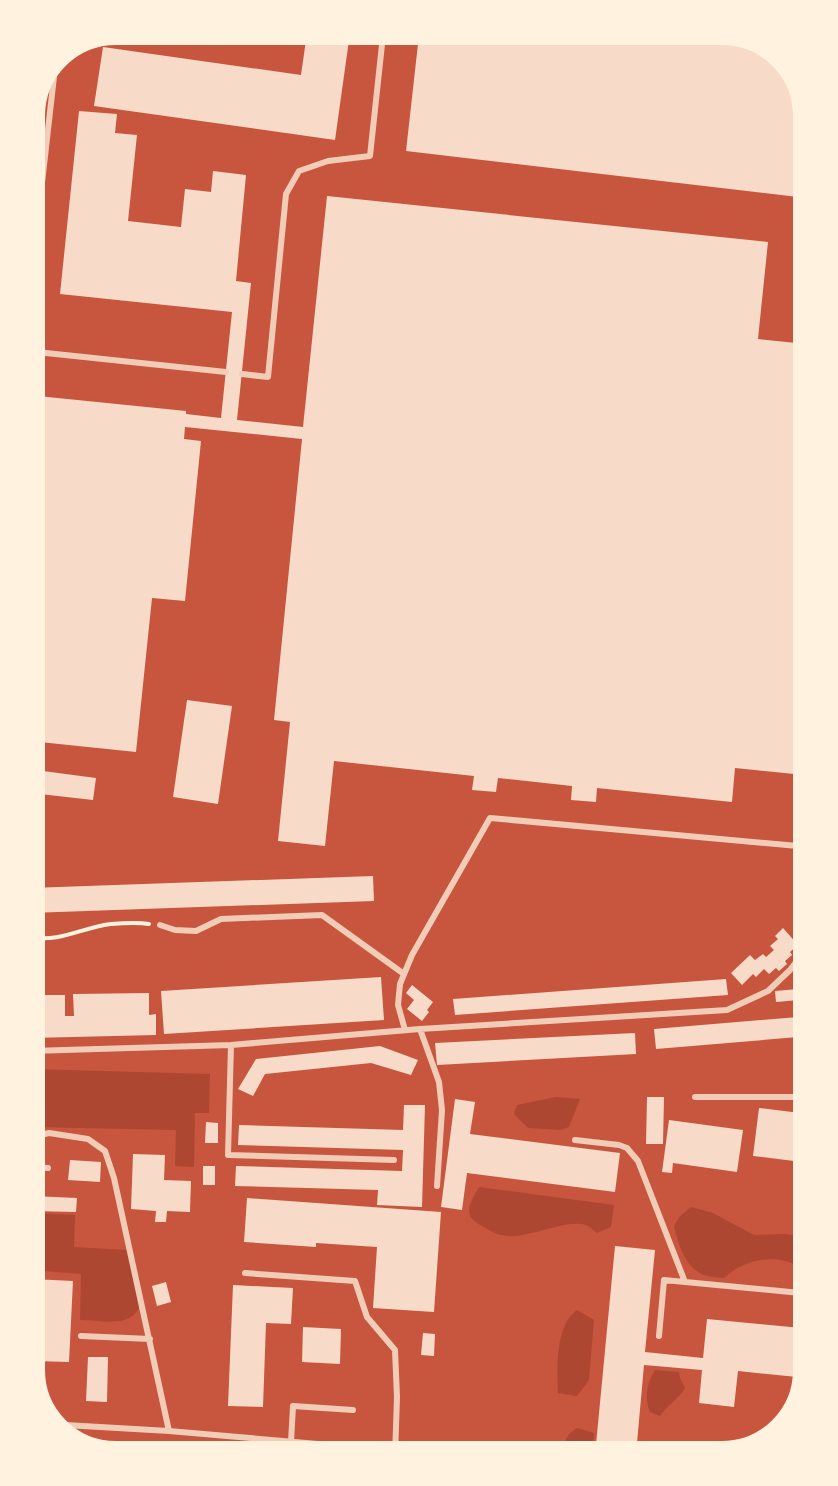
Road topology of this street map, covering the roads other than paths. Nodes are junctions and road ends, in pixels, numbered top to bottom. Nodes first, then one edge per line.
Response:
1 (382, 40) edge
2 (54, 72) edge
3 (40, 201) edge
4 (40, 352) edge
5 (226, 372) dead end
6 (242, 374) dead end
7 (798, 846) edge
8 (160, 925) road end
9 (798, 960) edge
10 (404, 974) junction
11 (420, 1029) junction
12 (405, 1030) junction
13 (231, 1045) junction
14 (40, 1051) edge
15 (695, 1097) dead end
16 (798, 1097) edge
17 (40, 1135) edge
18 (575, 1140) dead end
19 (394, 1160) dead end
20 (40, 1168) edge
21 (48, 1168) dead end
22 (437, 1186) dead end
23 (245, 1273) dead end
24 (685, 1282) junction
25 (798, 1293) edge
26 (81, 1336) dead end
27 (659, 1336) dead end
28 (150, 1339) junction
29 (353, 1410) dead end
30 (64, 1425) edge
31 (169, 1431) junction
32 (291, 1442) junction
33 (341, 1446) edge
34 (395, 1446) edge

1 - 6 lane
2 - 3 lane
4 - 5 lane
7 - 10 lane
8 - 10 lane
9 - 11 lane
10 - 12 lane
11 - 12 lane
11 - 22 lane
12 - 13 lane
13 - 14 lane
13 - 19 lane
15 - 16 lane
17 - 28 lane
18 - 24 lane
20 - 21 lane
23 - 34 lane
24 - 25 lane
24 - 27 lane
26 - 28 lane
28 - 31 lane
29 - 32 lane
30 - 31 lane
31 - 32 lane
32 - 33 lane

